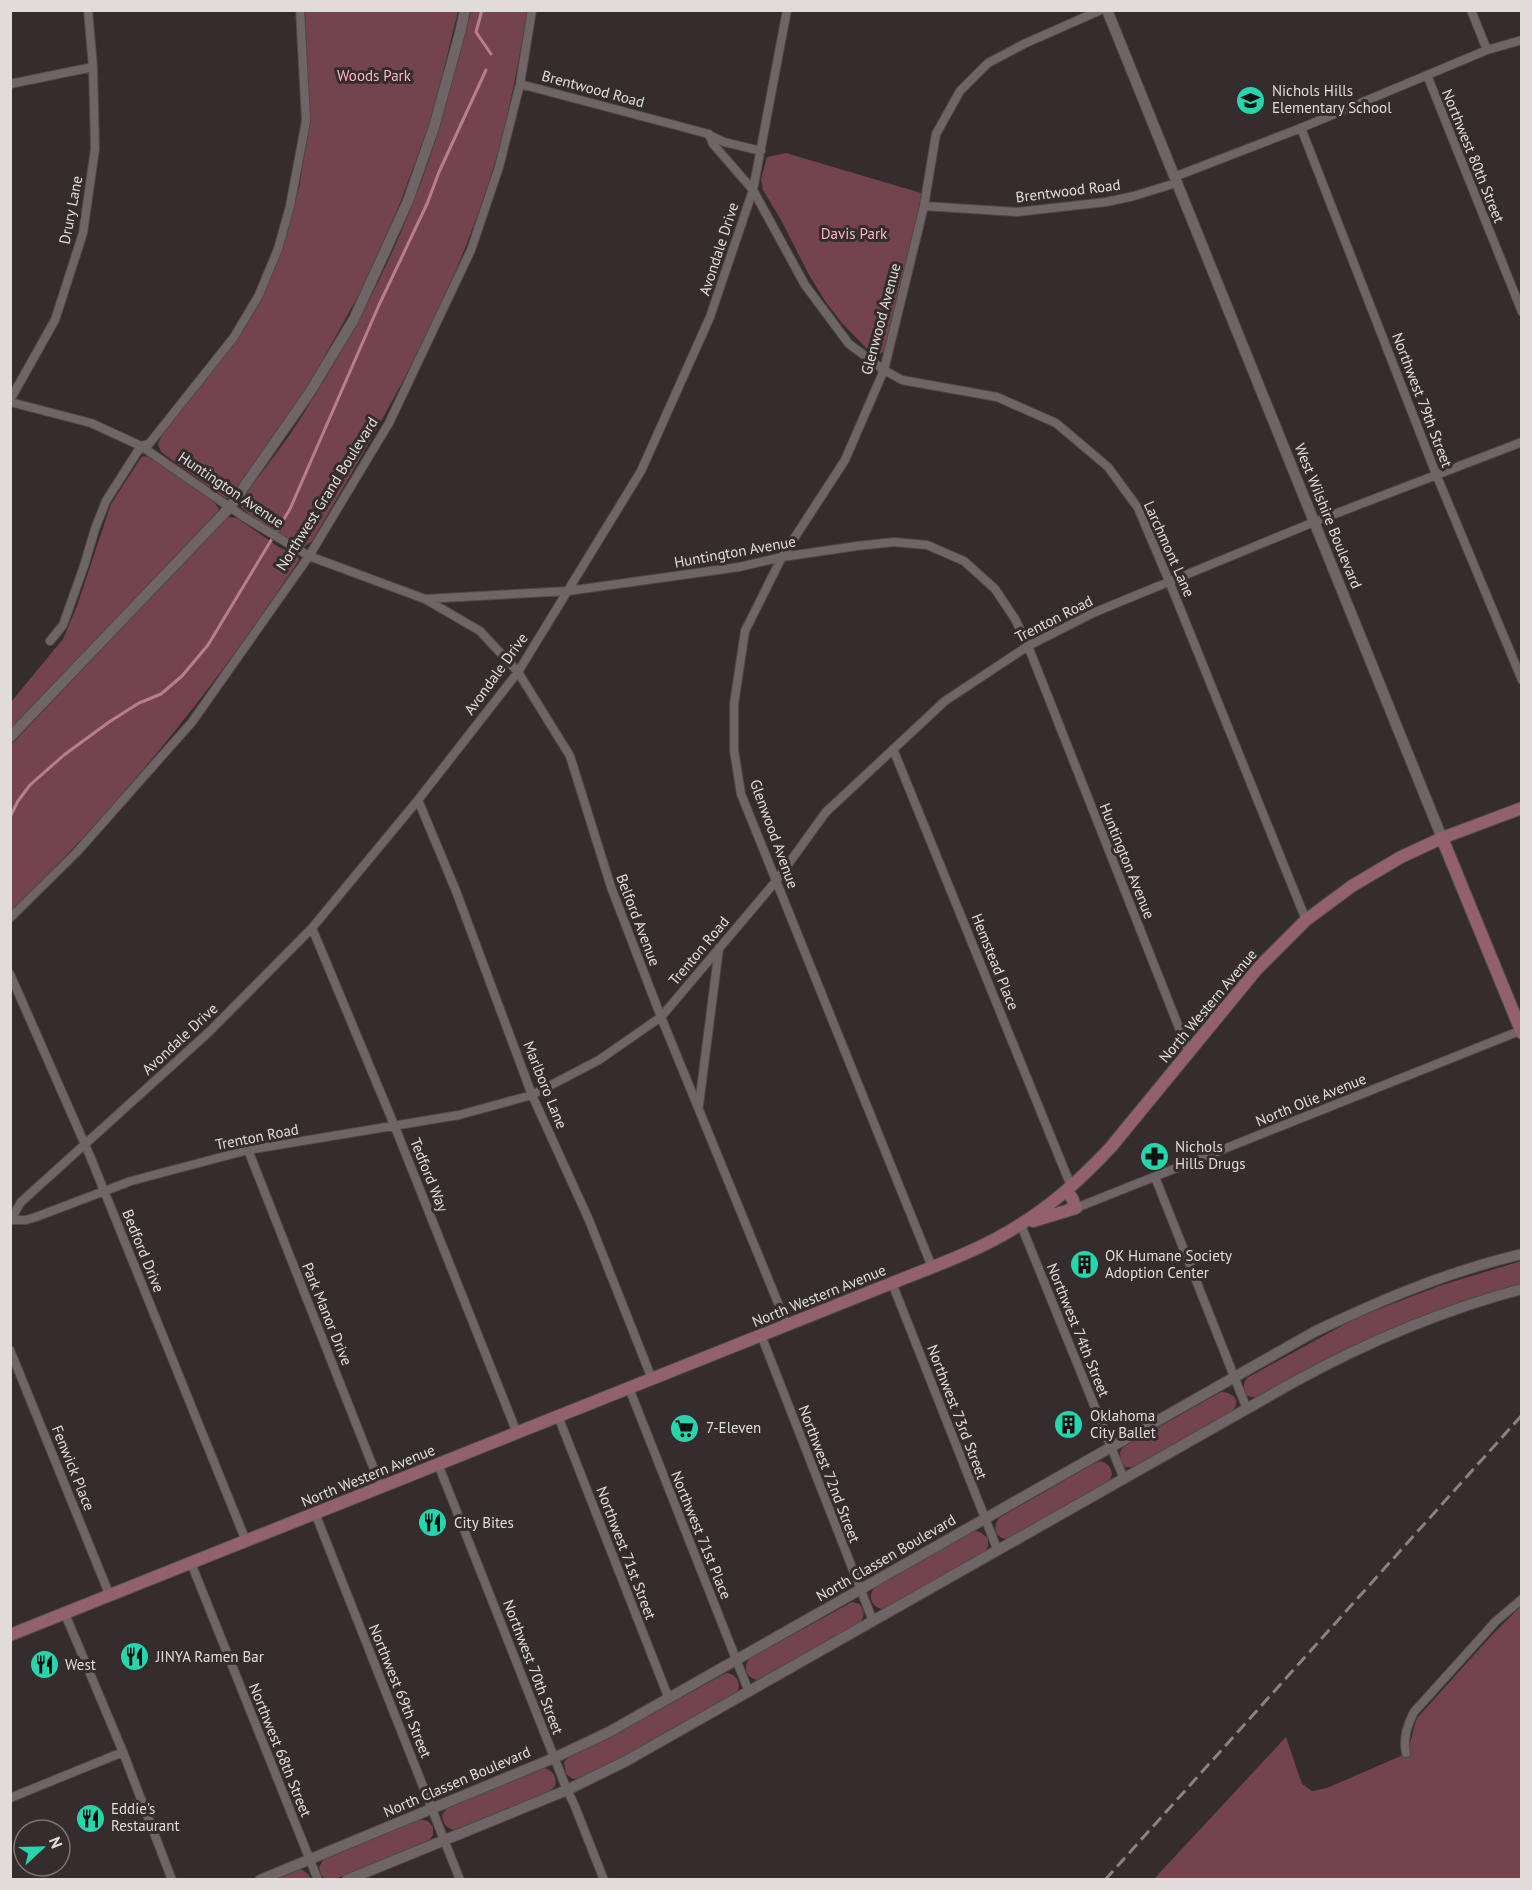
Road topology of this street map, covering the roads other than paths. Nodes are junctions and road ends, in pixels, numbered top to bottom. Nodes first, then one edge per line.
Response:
1 (88, 10) edge
2 (300, 10) edge
3 (465, 10) edge
4 (532, 10) edge
5 (787, 10) edge
6 (1101, 10) edge
7 (1107, 10) edge
8 (1471, 10) edge
9 (1521, 40) edge
10 (1487, 50) junction
11 (93, 67) junction
12 (1426, 75) junction
13 (10, 84) edge
14 (520, 84) junction
15 (1301, 128) junction
16 (709, 134) junction
17 (761, 151) junction
18 (1175, 180) junction
19 (753, 190) junction
20 (924, 206) junction
21 (1521, 312) edge
22 (884, 370) junction
23 (10, 401) edge
24 (1521, 442) edge
25 (141, 446) junction
26 (1437, 474) junction
27 (230, 507) junction
28 (1314, 522) junction
29 (309, 556) junction
30 (782, 557) junction
31 (1169, 581) junction
32 (568, 591) junction
33 (425, 599) junction
34 (50, 641) dead end
35 (1028, 646) junction
36 (518, 672) junction
37 (1521, 680) edge
38 (10, 737) edge
39 (893, 749) junction
40 (418, 800) junction
41 (1521, 808) edge
42 (1442, 838) junction
43 (776, 881) junction
44 (10, 918) edge
45 (1306, 920) junction
46 (312, 928) junction
47 (719, 948) junction
48 (10, 974) edge
49 (661, 1017) junction
50 (1521, 1031) edge
51 (1189, 1053) junction
52 (532, 1095) junction
53 (698, 1108) junction
54 (395, 1127) junction
55 (85, 1144) junction
56 (248, 1150) junction
57 (1155, 1177) junction
58 (1069, 1188) junction
59 (104, 1190) junction
60 (1076, 1208) junction
61 (11, 1220) edge
62 (1021, 1225) junction
63 (1521, 1254) edge
64 (932, 1267) junction
65 (892, 1284) junction
66 (1521, 1289) edge
67 (787, 1325) junction
68 (761, 1335) junction
69 (10, 1350) edge
70 (1234, 1377) junction
71 (652, 1379) junction
72 (628, 1388) junction
73 (1247, 1409) junction
74 (558, 1416) junction
75 (517, 1433) junction
76 (1111, 1448) junction
77 (438, 1464) junction
78 (1124, 1479) junction
79 (381, 1487) junction
80 (315, 1513) junction
81 (984, 1520) junction
82 (246, 1541) junction
83 (998, 1551) junction
84 (191, 1563) junction
85 (860, 1590) junction
86 (110, 1596) junction
87 (1521, 1599) edge
88 (65, 1614) junction
89 (873, 1621) junction
90 (10, 1635) edge
91 (736, 1660) junction
92 (749, 1692) junction
93 (669, 1700) junction
94 (123, 1752) junction
95 (1406, 1753) dead end
96 (554, 1758) junction
97 (567, 1790) junction
98 (10, 1798) edge
99 (432, 1809) junction
100 (444, 1840) junction
101 (309, 1859) junction
102 (172, 1880) edge
103 (260, 1880) edge
104 (318, 1880) edge
105 (347, 1880) edge
106 (460, 1880) edge
107 (604, 1880) edge

1 - 11 street, Drury Lane
2 - 25 street
3 - 27 street
4 - 14 street, Northwest Grand Boulevard
5 - 17 street, Avondale Drive
6 - 20 street, Glenwood Avenue
7 - 18 street, West Wilshire Boulevard
8 - 10 street
9 - 10 street, Brentwood Road
10 - 12 street, Brentwood Road
11 - 13 street
11 - 23 street, Drury Lane
12 - 15 street, Brentwood Road
12 - 21 street, Northwest 80th Street
14 - 16 street, Brentwood Road
14 - 29 street, Northwest Grand Boulevard
15 - 18 street, Brentwood Road
15 - 26 street, Northwest 79th Street
16 - 17 street, Brentwood Road
16 - 19 street, Larchmont Lane
17 - 19 street, Avondale Drive
18 - 20 street, Brentwood Road
18 - 28 street, West Wilshire Boulevard
19 - 22 street, Larchmont Lane
19 - 32 street, Avondale Drive
20 - 22 street, Glenwood Avenue
22 - 30 street, Glenwood Avenue
22 - 31 street, Larchmont Lane
23 - 25 street, Huntington Avenue
24 - 26 street, Trenton Road
25 - 27 street, Huntington Avenue
25 - 34 street
26 - 28 street, Trenton Road
26 - 37 street, Northwest 79th Street
27 - 29 street, Huntington Avenue
27 - 38 street
28 - 31 street, Trenton Road
28 - 42 street, West Wilshire Boulevard
29 - 33 street, Huntington Avenue
29 - 44 street, Northwest Grand Boulevard
30 - 32 street, Huntington Avenue
30 - 35 street, Huntington Avenue
30 - 43 street, Glenwood Avenue
31 - 35 street, Trenton Road
31 - 45 street, Larchmont Lane
32 - 33 street, Huntington Avenue
32 - 36 street, Avondale Drive
33 - 36 street, Belford Avenue
35 - 39 street, Trenton Road
35 - 51 street, Huntington Avenue
36 - 40 street, Avondale Drive
36 - 49 street, Belford Avenue
39 - 43 street, Trenton Road
39 - 58 street, Hemstead Place
40 - 46 street, Avondale Drive
40 - 52 street, Marlboro Lane
41 - 42 main road, North Western Avenue
42 - 45 main road, North Western Avenue
42 - 50 main road, West Wilshire Boulevard
43 - 47 street, Trenton Road
43 - 64 street, Glenwood Avenue
45 - 51 main road, North Western Avenue
46 - 54 street, Tedford Way
46 - 55 street, Avondale Drive
47 - 49 street, Trenton Road
47 - 53 street
48 - 55 street, Bedford Drive
49 - 52 street, Trenton Road
49 - 53 street, Belford Avenue
50 - 57 street, North Olie Avenue
51 - 58 main road, North Western Avenue
52 - 54 street, Trenton Road
52 - 71 street, Marlboro Lane
53 - 67 street, Belford Avenue
54 - 56 street, Trenton Road
54 - 75 street, Tedford Way
55 - 59 street, Bedford Drive
55 - 61 street, Avondale Drive
56 - 59 street, Trenton Road
56 - 79 street, Park Manor Drive
57 - 60 street, North Olie Avenue
57 - 70 street
58 - 60 main road
58 - 62 main road, North Western Avenue
59 - 61 street, Trenton Road
59 - 82 street, Bedford Drive
60 - 62 main road
62 - 64 main road, North Western Avenue
62 - 76 street, Northwest 74th Street
63 - 70 street, North Classen Boulevard
64 - 65 main road, North Western Avenue
65 - 67 main road, North Western Avenue
65 - 81 street, Northwest 73rd Street
66 - 73 street
67 - 68 main road, North Western Avenue
68 - 71 main road, North Western Avenue
68 - 85 street, Northwest 72nd Street
69 - 86 street, Fenwick Place
70 - 73 street
70 - 76 street, North Classen Boulevard
71 - 72 main road, North Western Avenue
72 - 74 main road, North Western Avenue
72 - 91 street, Northwest 71st Place
73 - 78 street
74 - 75 main road, North Western Avenue
74 - 93 street, Northwest 71st Street
75 - 77 main road, North Western Avenue
76 - 78 street, Northwest 74th Street
76 - 81 street, North Classen Boulevard
77 - 79 main road, North Western Avenue
77 - 96 street, Northwest 70th Street
78 - 83 street
79 - 80 main road, North Western Avenue
80 - 82 main road, North Western Avenue
80 - 99 street, Northwest 69th Street
81 - 83 street, Northwest 73rd Street
81 - 85 street, North Classen Boulevard
82 - 84 main road, North Western Avenue
83 - 89 street
84 - 86 main road, North Western Avenue
84 - 101 street, Northwest 68th Street
85 - 89 street, Northwest 72nd Street
85 - 91 street, North Classen Boulevard
86 - 88 main road, North Western Avenue
87 - 95 street
88 - 90 main road, North Western Avenue
88 - 94 street
89 - 92 street
91 - 92 street, Northwest 71st Place
91 - 93 street, North Classen Boulevard
92 - 97 street
93 - 96 street, North Classen Boulevard
94 - 98 street
94 - 102 street
96 - 97 street, Northwest 70th Street
96 - 99 street, North Classen Boulevard
97 - 100 street
97 - 107 street, Northwest 70th Street
99 - 100 street, Northwest 69th Street
99 - 101 street, North Classen Boulevard
100 - 105 street
100 - 106 street, Northwest 69th Street
101 - 103 street, North Classen Boulevard
101 - 104 street, Northwest 68th Street

